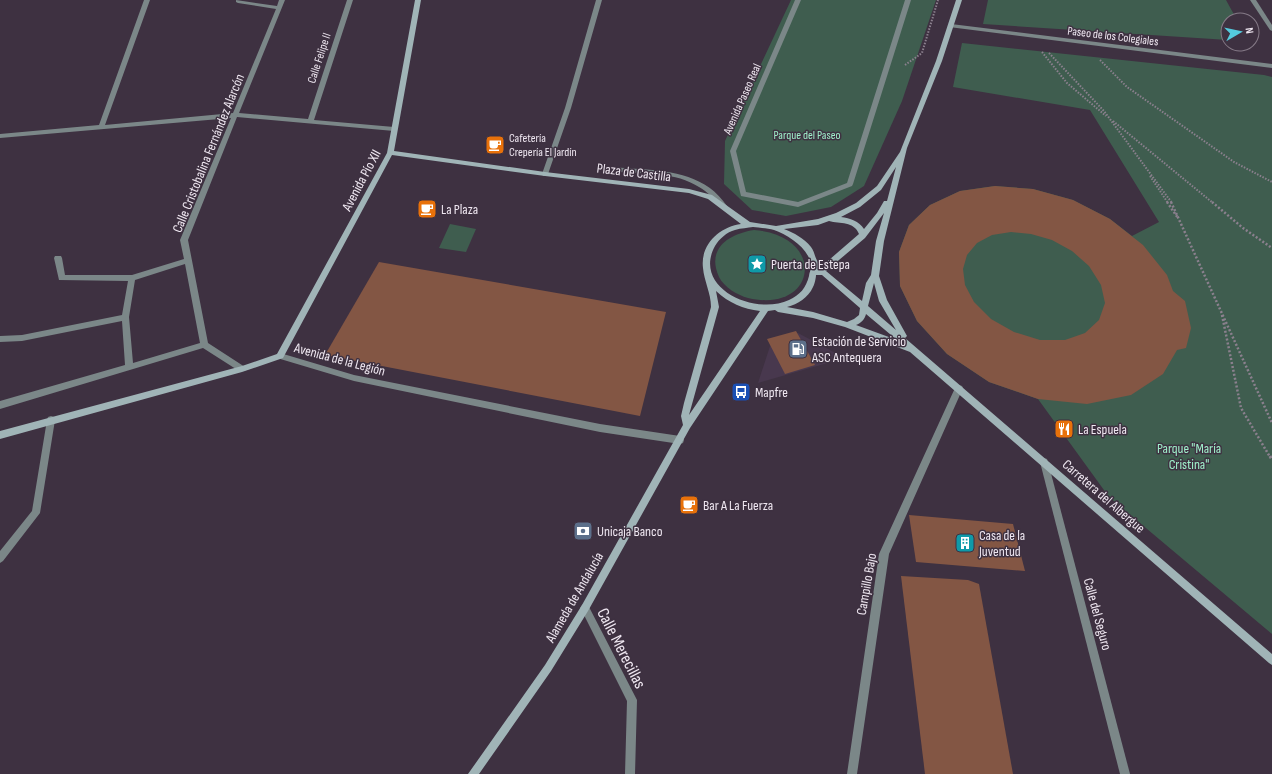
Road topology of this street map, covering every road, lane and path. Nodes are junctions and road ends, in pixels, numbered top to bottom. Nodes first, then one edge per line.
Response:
1 (147, 0) edge
2 (282, 0) edge
3 (350, 0) edge
4 (418, 0) edge
5 (599, 0) edge
6 (798, 0) edge
7 (908, 0) edge
8 (959, 0) edge
9 (1253, 0) edge
10 (238, 1) dead end
11 (279, 8) junction
12 (951, 26) junction
13 (1272, 29) edge
14 (1028, 36) junction
15 (926, 38) dead end
16 (945, 42) junction
17 (1084, 43) junction
18 (1037, 47) junction
19 (1272, 66) edge
20 (236, 115) junction
21 (1109, 118) junction
22 (1112, 121) junction
23 (310, 122) junction
24 (101, 127) junction
25 (394, 130) junction
26 (0, 136) edge
27 (1128, 144) junction
28 (904, 148) junction
29 (390, 152) junction
30 (618, 170) dead end
31 (545, 174) junction
32 (1272, 182) edge
33 (892, 192) junction
34 (724, 206) junction
35 (828, 219) junction
36 (747, 224) junction
37 (777, 227) junction
38 (863, 236) junction
39 (1272, 248) edge
40 (58, 258) dead end
41 (188, 260) junction
42 (814, 264) junction
43 (821, 271) junction
44 (875, 276) junction
45 (132, 278) junction
46 (814, 278) junction
47 (710, 279) junction
48 (1210, 285) junction
49 (865, 307) junction
50 (770, 308) junction
51 (125, 317) junction
52 (849, 324) junction
53 (0, 339) edge
54 (204, 345) junction
55 (918, 353) junction
56 (280, 356) junction
57 (129, 367) junction
58 (242, 368) junction
59 (959, 388) junction
60 (0, 405) edge
61 (51, 420) junction
62 (1272, 423) edge
63 (687, 426) junction
64 (0, 435) edge
65 (680, 440) junction
66 (1272, 460) edge
67 (1044, 462) junction
68 (0, 558) edge
69 (585, 608) junction
70 (1272, 660) edge
71 (473, 774) edge
72 (630, 774) edge
73 (852, 774) edge
74 (1125, 774) edge

1 - 24 street
2 - 11 street, Calle Cristobalina Fernández Alarcón
3 - 23 street, Calle Felipe II
4 - 25 street, Avenida Pío XII
5 - 31 street
6 - 7 street, Avenida Paseo Real
8 - 12 street
9 - 13 street
10 - 11 street
11 - 20 street, Calle Cristobalina Fernández Alarcón
12 - 14 street, Paseo de los Colegiales
12 - 16 street
14 - 17 street, Paseo de los Colegiales
14 - 18 path
15 - 16 path
16 - 28 street
17 - 19 street, Paseo de los Colegiales
17 - 32 path
18 - 21 path
18 - 21 path
20 - 23 street
20 - 24 street
20 - 41 street, Calle Cristobalina Fernández Alarcón
21 - 22 path
21 - 27 path
22 - 27 path
22 - 39 path
23 - 25 street
24 - 26 street
25 - 29 street, Avenida Pío XII
27 - 48 path
28 - 33 street
28 - 35 street
29 - 31 street, Plaza de Castilla
29 - 56 street, Avenida Pío XII
30 - 34 street
31 - 34 street, Plaza de Castilla
33 - 38 street
33 - 44 street
34 - 36 street, Plaza de Castilla
35 - 37 street
35 - 38 street
36 - 37 street
36 - 47 street
37 - 42 street
38 - 43 street
40 - 45 street
41 - 45 street
41 - 54 street, Calle Cristobalina Fernández Alarcón
42 - 43 street, Carretera del Albergue
42 - 46 street
43 - 46 street
43 - 49 street, Carretera del Albergue
44 - 49 street
44 - 55 street, Carretera del Albergue
45 - 51 street
46 - 50 street
47 - 50 street
47 - 63 street, Alameda de Andalucía
48 - 62 path
48 - 66 path
49 - 52 street
49 - 55 street, Carretera del Albergue
50 - 52 street, Carretera del Albergue
50 - 63 street, Alameda de Andalucía
51 - 53 street
51 - 57 street
52 - 55 street, Carretera del Albergue
54 - 57 street
54 - 58 street
55 - 59 street, Carretera del Albergue
56 - 58 street, Avenida de la Legión
56 - 65 street, Avenida de la Legión
57 - 60 street
58 - 61 street, Avenida de la Legión
59 - 67 street, Carretera del Albergue
59 - 73 street, Campillo Bajo
61 - 64 street, Avenida de la Legión
61 - 68 street
63 - 65 street, Alameda de Andalucía
65 - 69 street, Alameda de Andalucía
67 - 70 street, Carretera del Albergue
67 - 74 street, Calle del Seguro
69 - 71 street, Alameda de Andalucía
69 - 72 street, Calle Merecillas

